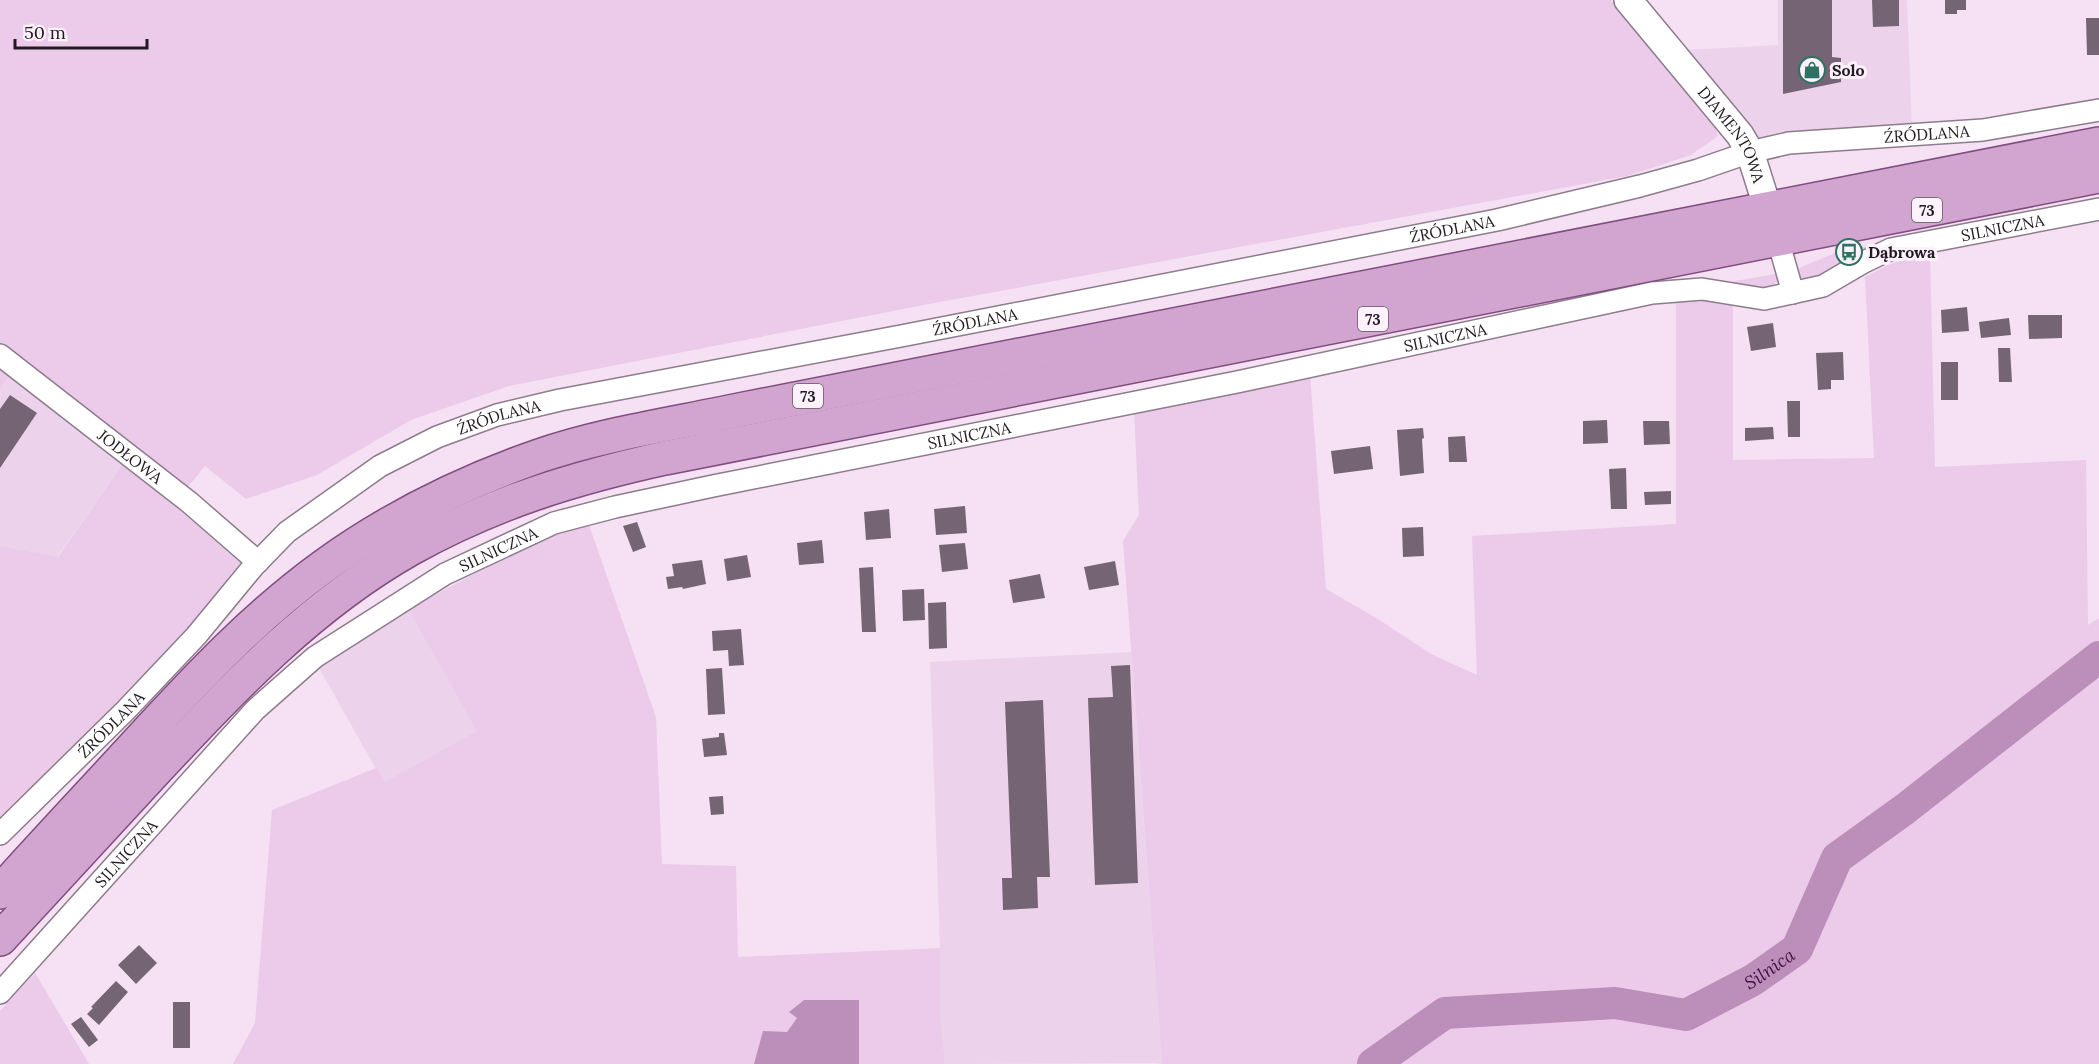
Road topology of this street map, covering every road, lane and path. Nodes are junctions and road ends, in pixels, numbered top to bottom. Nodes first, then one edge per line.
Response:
1 (1628, 0) edge
2 (2099, 110) edge
3 (2099, 144) edge
4 (1750, 152) junction
5 (2099, 176) edge
6 (1768, 209) junction
7 (2099, 209) edge
8 (1778, 240) junction
9 (1793, 293) junction
10 (0, 355) edge
11 (258, 562) junction
12 (0, 834) edge
13 (0, 892) edge
14 (0, 939) edge
15 (0, 993) edge

1 - 4 street, DIAMENTOWA
2 - 4 street, ŹRÓDLANA
3 - 6 main road, 73
4 - 6 street, DIAMENTOWA
4 - 11 street, ŹRÓDLANA
5 - 8 main road, 73
6 - 8 street, DIAMENTOWA
6 - 13 main road, 73
7 - 9 street, SILNICZNA
8 - 9 street, DIAMENTOWA
8 - 14 main road, 73
9 - 15 street, SILNICZNA
10 - 11 street, JODŁOWA
11 - 12 street, ŹRÓDLANA

